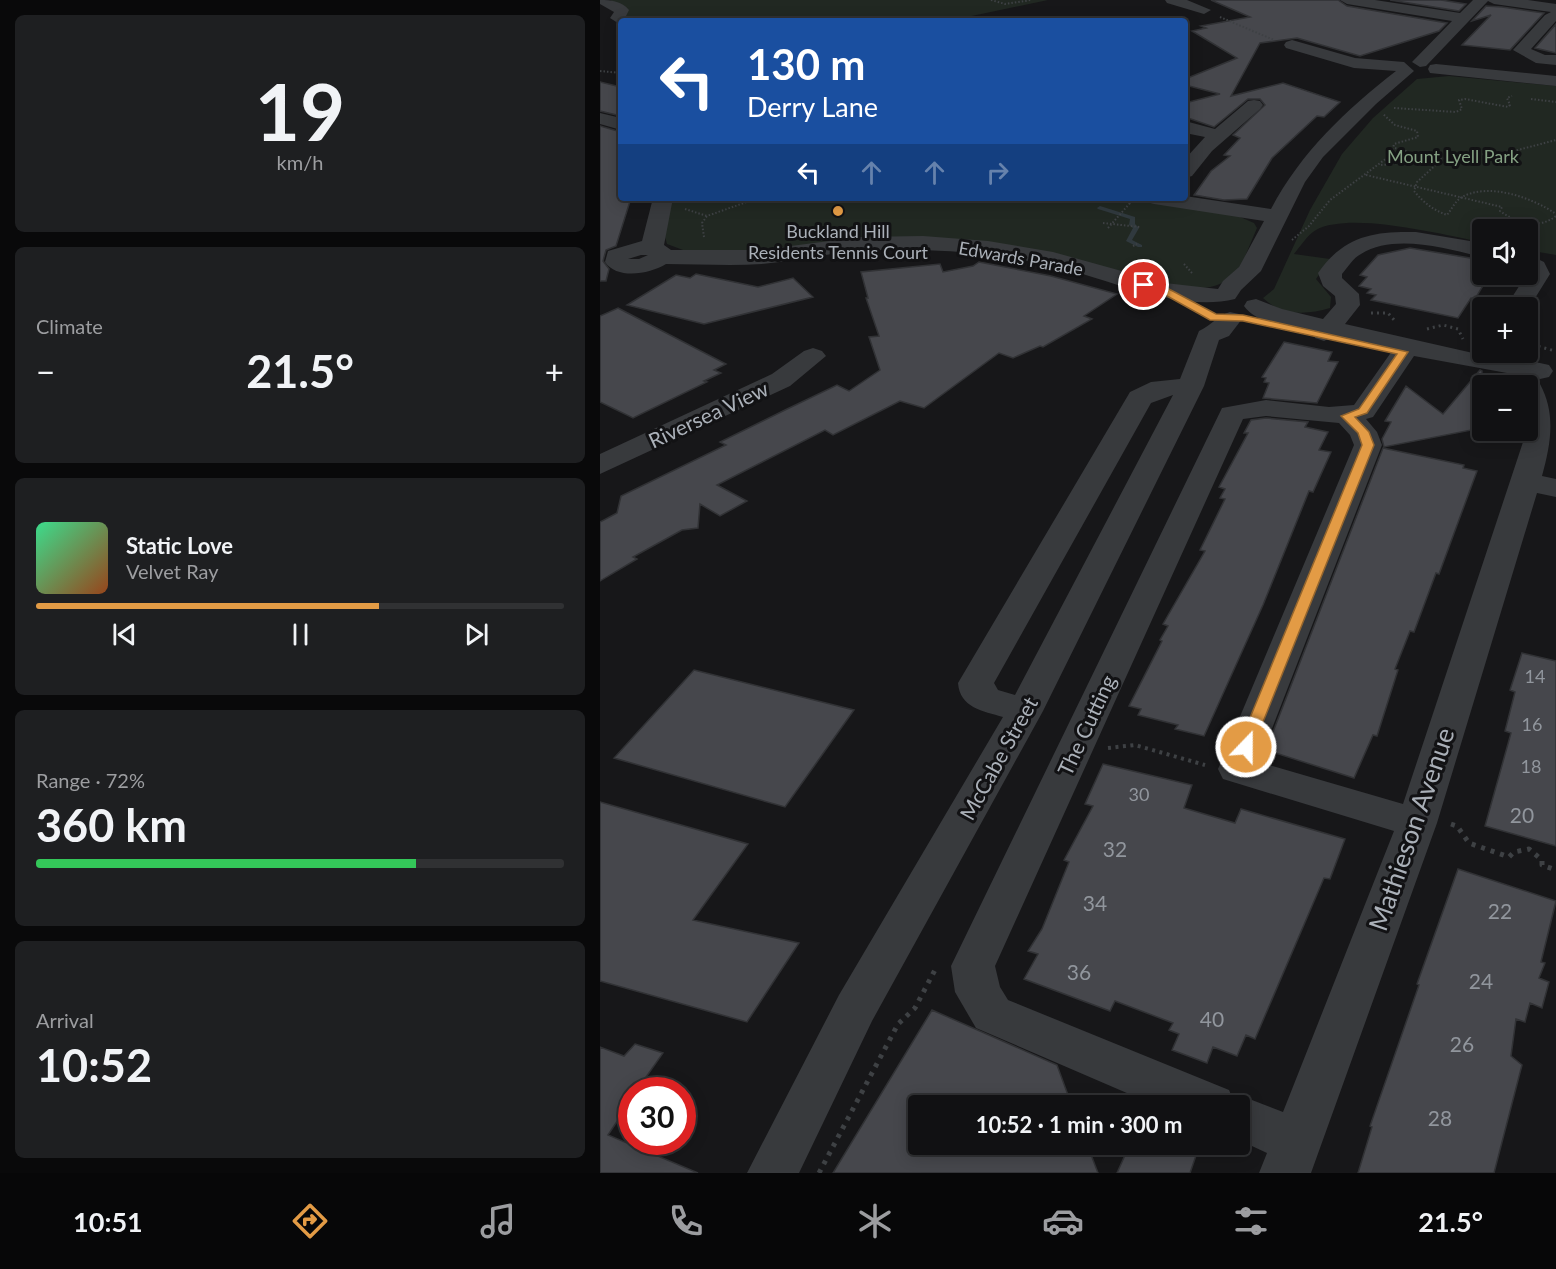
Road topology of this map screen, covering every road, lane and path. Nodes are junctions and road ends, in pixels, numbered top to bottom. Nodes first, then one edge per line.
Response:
1 (603, 0) edge
2 (991, 0) edge
3 (1031, 0) edge
4 (1172, 0) edge
5 (1347, 0) edge
6 (1481, 0) edge
7 (1494, 0) edge
8 (1556, 8) edge
9 (1204, 10) joint
10 (1556, 15) edge
11 (618, 18) edge
12 (1461, 18) junction
13 (1292, 45) joint
14 (1549, 60) edge
15 (1415, 67) junction
16 (600, 72) edge
17 (618, 73) edge
18 (1527, 78) junction
19 (1556, 81) edge
20 (1518, 96) dead end
21 (1523, 97) dead end
22 (1556, 102) edge
23 (1254, 105) dead end
24 (1390, 108) dead end
25 (1384, 112) dead end
26 (600, 118) edge
27 (618, 123) edge
28 (1188, 128) edge
29 (1218, 135) junction
30 (1556, 140) edge
31 (1395, 148) junction
32 (1436, 158) junction
33 (1378, 165) junction
34 (1188, 169) edge
35 (1365, 174) junction
36 (1414, 186) junction
37 (1462, 197) junction
38 (663, 201) edge
39 (750, 201) edge
40 (1126, 201) edge
41 (1156, 201) edge
42 (1130, 203) junction
43 (1556, 215) edge
44 (1277, 216) junction
45 (1103, 223) dead end
46 (1112, 224) junction
47 (1140, 227) dead end
48 (1108, 228) dead end
49 (1137, 244) dead end
50 (1133, 246) dead end
51 (1286, 246) dead end
52 (708, 247) dead end
53 (1472, 248) edge
54 (657, 253) junction
55 (615, 259) edge
56 (600, 282) edge
57 (1226, 310) junction
58 (1327, 330) junction
59 (1538, 345) edge
60 (1406, 349) junction
61 (813, 356) dead end
62 (1191, 386) junction
63 (1541, 387) edge
64 (1347, 416) junction
65 (608, 453) edge
66 (1541, 484) edge
67 (1025, 711) junction
68 (1102, 749) dead end
69 (1198, 764) dead end
70 (1437, 824) junction
71 (1556, 870) edge
72 (1186, 1095) edge
73 (1250, 1125) edge
74 (1291, 1157) edge
75 (773, 1173) edge

1 - 11 street
2 - 3 path
4 - 9 street
5 - 12 street
6 - 12 street, McCabe Street
7 - 8 street
9 - 13 path
10 - 14 street
12 - 15 street, McCabe Street
13 - 15 street
14 - 18 street
15 - 18 street
15 - 44 street, McCabe Street
16 - 17 path
18 - 19 street
20 - 24 path
21 - 22 path
23 - 29 street
25 - 31 path
26 - 27 street
28 - 29 street
29 - 34 street
30 - 32 path
31 - 32 path
31 - 33 path
32 - 33 path
32 - 36 path
33 - 35 path
35 - 36 path
35 - 51 path
36 - 37 path
36 - 37 path
37 - 43 path
37 - 43 path
38 - 54 street
39 - 52 path
40 - 42 path
41 - 42 path
41 - 44 street
42 - 46 path
44 - 57 street, McCabe Street
45 - 46 path
46 - 47 path
46 - 48 path
49 - 50 path
53 - 58 street
54 - 55 street, Edwards Parade
54 - 57 street, Edwards Parade
55 - 56 street, Edwards Parade
57 - 58 street, Edwards Parade
57 - 62 street, McCabe Street
58 - 60 street, Edwards Parade
59 - 63 path
60 - 63 street, Edwards Parade
60 - 64 street
61 - 65 street, Riversea View
62 - 67 street, McCabe Street
62 - 67 street
63 - 66 street, Mathieson Avenue
64 - 70 street
64 - 72 street, The Cutting
66 - 70 street, Mathieson Avenue
67 - 75 street, McCabe Street
68 - 69 path
70 - 71 path
70 - 74 street, Mathieson Avenue
73 - 74 street

